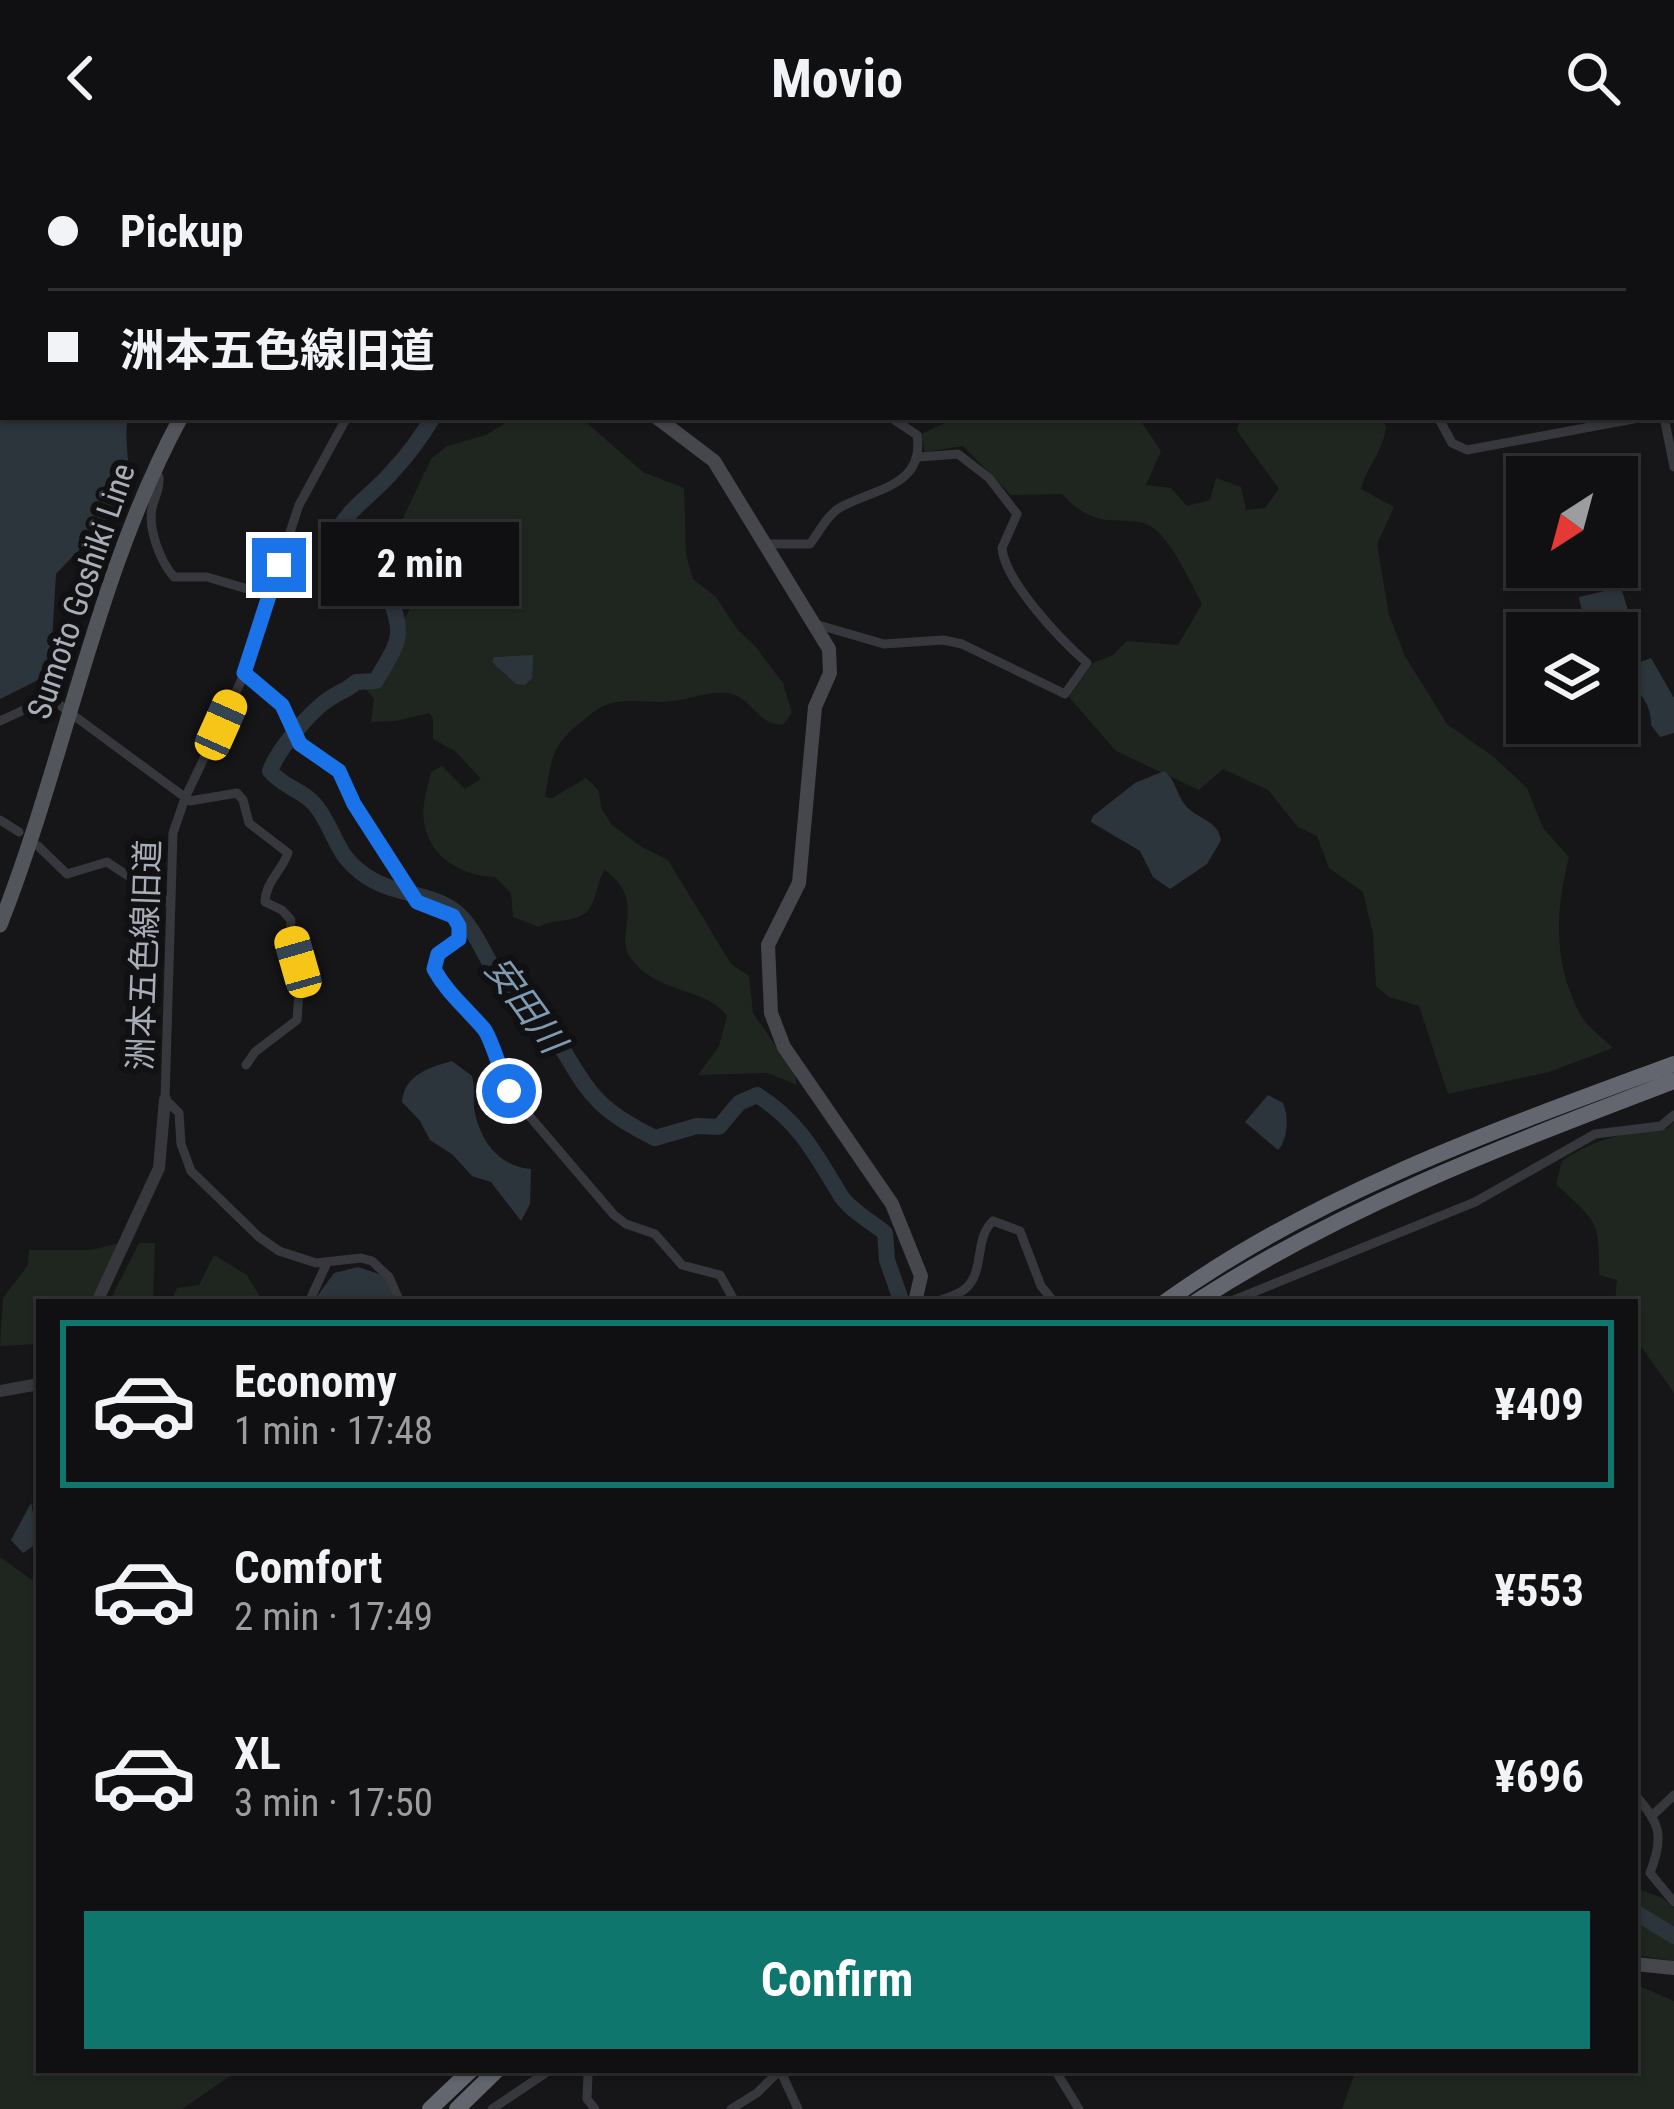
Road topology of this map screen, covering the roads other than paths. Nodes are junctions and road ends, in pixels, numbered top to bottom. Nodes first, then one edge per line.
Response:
1 (180, 420) edge
2 (345, 420) edge
3 (660, 420) edge
4 (894, 420) edge
5 (1440, 420) edge
6 (1629, 420) edge
7 (1665, 420) edge
8 (919, 457) junction
9 (1674, 467) edge
10 (153, 472) junction
11 (762, 544) junction
12 (268, 595) junction
13 (815, 624) junction
14 (244, 673) junction
15 (70, 711) junction
16 (0, 721) edge
17 (185, 798) junction
18 (0, 820) edge
19 (19, 832) dead end
20 (38, 846) dead end
21 (169, 903) junction
22 (0, 925) edge
23 (246, 1065) dead end
24 (1673, 1070) edge
25 (165, 1100) junction
26 (1674, 1115) edge
27 (326, 1264) junction
28 (918, 1296) edge
29 (98, 1299) edge
30 (310, 1299) edge
31 (399, 1299) edge
32 (733, 1299) edge
33 (943, 1299) edge
34 (1052, 1299) edge
35 (1170, 1299) edge
36 (1201, 1299) edge
37 (1236, 1299) edge
38 (36, 1385) edge
39 (0, 1391) edge
40 (1674, 1795) edge
41 (1638, 1798) edge
42 (1653, 1815) junction
43 (1674, 1902) edge
44 (1638, 1964) edge
45 (1674, 1967) edge
46 (469, 2073) edge
47 (494, 2073) edge
48 (546, 2073) edge
49 (586, 2073) edge
50 (778, 2073) edge
51 (782, 2073) edge
52 (1057, 2073) edge
53 (430, 2109) edge
54 (457, 2109) edge
55 (492, 2109) edge
56 (595, 2109) edge
57 (731, 2109) edge
58 (797, 2109) edge
59 (1079, 2109) edge

1 - 10 main road, Sumoto Goshiki Line
2 - 12 street, 洲本五色線旧道
3 - 11 main road
4 - 8 street
5 - 6 street
7 - 9 street
8 - 11 street
8 - 13 street
10 - 12 street
10 - 15 main road, Sumoto Goshiki Line
11 - 13 main road
12 - 14 street, 洲本五色線旧道
13 - 28 main road
14 - 17 street, 洲本五色線旧道
14 - 32 street
15 - 16 street
15 - 17 street
15 - 22 main road, Sumoto Goshiki Line
17 - 21 street, 洲本五色線旧道
17 - 23 street
18 - 19 street
20 - 21 street
21 - 25 street, 洲本五色線旧道
24 - 35 highway
24 - 36 highway
25 - 27 street
25 - 29 street, 洲本五色線旧道
26 - 37 street
27 - 30 street
27 - 31 street
33 - 34 street
38 - 39 street
40 - 42 street
41 - 42 street
42 - 43 street
44 - 45 main road
46 - 53 highway
47 - 54 highway
48 - 55 street
49 - 56 street
50 - 57 street
51 - 58 street
52 - 59 street

